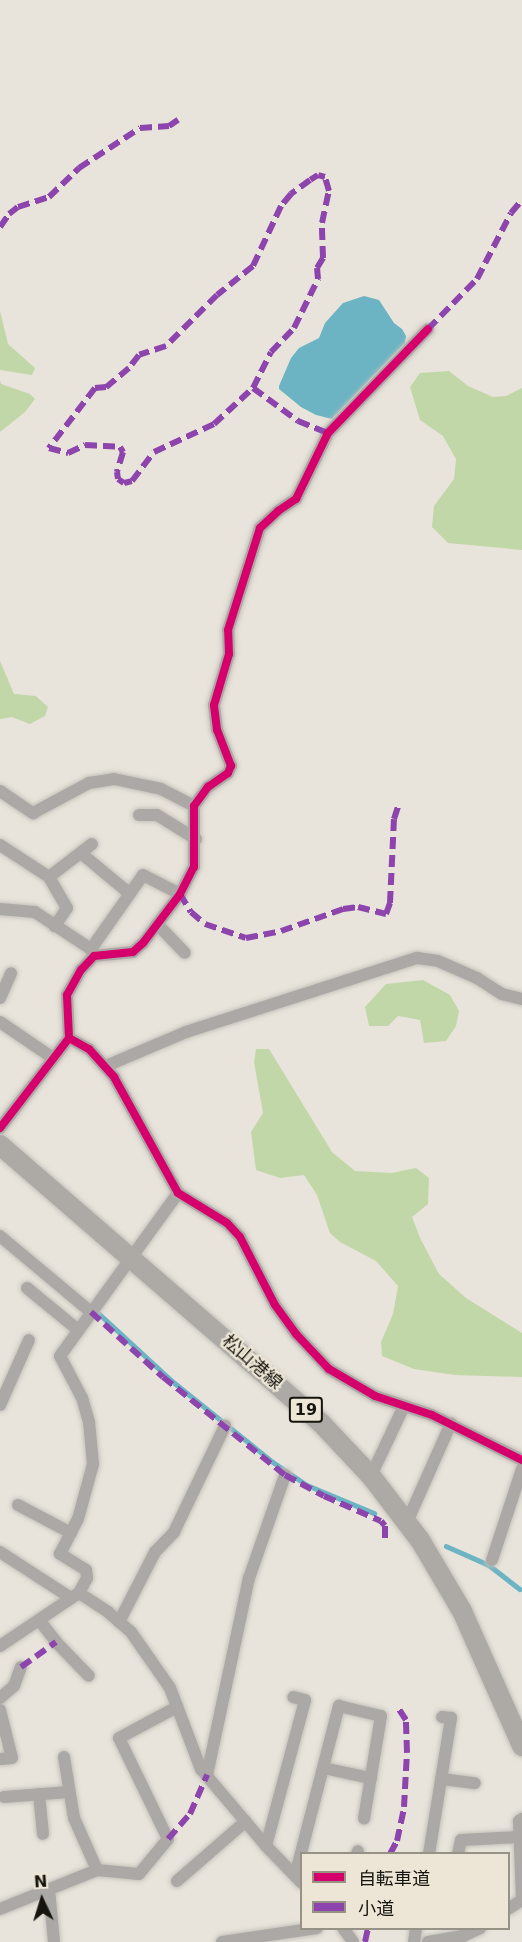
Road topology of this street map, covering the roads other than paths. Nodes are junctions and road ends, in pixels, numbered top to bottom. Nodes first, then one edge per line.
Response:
1 (428, 329) dead end
2 (0, 791) edge
3 (194, 806) junction
4 (139, 815) dead end
5 (196, 838) junction
6 (92, 844) dead end
7 (0, 846) edge
8 (82, 854) junction
9 (49, 877) junction
10 (130, 894) junction
11 (180, 894) junction
12 (0, 909) edge
13 (157, 924) junction
14 (55, 926) junction
15 (92, 952) junction
16 (185, 953) dead end
17 (6, 977) edge
18 (0, 998) edge
19 (522, 999) edge
20 (1, 1026) edge
21 (69, 1038) junction
22 (53, 1058) junction
23 (106, 1066) junction
24 (0, 1128) edge
25 (0, 1145) edge
26 (178, 1192) junction
27 (0, 1236) edge
28 (130, 1257) junction
29 (27, 1288) dead end
30 (91, 1312) junction
31 (78, 1330) junction
32 (29, 1340) dead end
33 (0, 1405) edge
34 (404, 1406) junction
35 (451, 1423) junction
36 (225, 1426) dead end
37 (522, 1460) edge
38 (522, 1469) edge
39 (285, 1475) dead end
40 (371, 1476) junction
41 (18, 1504) dead end
42 (406, 1522) junction
43 (71, 1533) junction
44 (0, 1552) edge
45 (492, 1560) dead end
46 (75, 1596) junction
47 (39, 1620) junction
48 (119, 1622) junction
49 (0, 1646) edge
50 (21, 1667) dead end
51 (89, 1676) dead end
52 (293, 1697) dead end
53 (0, 1698) edge
54 (177, 1707) junction
55 (0, 1710) edge
56 (442, 1717) dead end
57 (522, 1746) edge
58 (64, 1757) dead end
59 (1, 1759) edge
60 (323, 1768) junction
61 (207, 1775) junction
62 (371, 1778) junction
63 (441, 1779) junction
64 (475, 1783) dead end
65 (69, 1792) junction
66 (39, 1794) junction
67 (4, 1797) dead end
68 (364, 1819) dead end
69 (522, 1819) edge
70 (246, 1821) junction
71 (44, 1834) dead end
72 (519, 1837) junction
73 (266, 1845) junction
74 (304, 1852) edge
75 (429, 1852) edge
76 (458, 1852) edge
77 (98, 1870) junction
78 (298, 1879) edge
79 (177, 1881) dead end
80 (49, 1889) junction
81 (522, 1900) edge
82 (0, 1909) edge
83 (310, 1930) edge
84 (344, 1930) edge
85 (478, 1930) edge
86 (444, 1934) edge
87 (54, 1942) edge
88 (222, 1942) edge
89 (353, 1942) edge
90 (428, 1942) edge

1 - 3 street
2 - 3 street
3 - 5 street
4 - 5 street
5 - 11 street
6 - 8 street
7 - 9 street
8 - 9 street
8 - 10 street
9 - 14 street
10 - 11 street
10 - 15 street
11 - 13 street
12 - 14 street
13 - 15 street
13 - 16 street
14 - 15 street
15 - 21 street
17 - 18 street
19 - 23 street
20 - 22 street
21 - 22 street
21 - 23 street
22 - 24 street
23 - 26 street
25 - 28 main road, 松山港線 / 19
26 - 28 street
26 - 34 street
27 - 30 street
28 - 30 street
28 - 40 main road, 松山港線 / 19
29 - 31 street
30 - 31 street
31 - 43 street
32 - 33 street
34 - 35 street
34 - 40 street
35 - 37 street
35 - 42 street
36 - 48 street
38 - 45 street
39 - 61 street
40 - 42 main road, 松山港線 / 19
41 - 43 street
42 - 57 main road, 松山港線 / 19
43 - 46 street
44 - 46 street
46 - 47 street
46 - 48 street
47 - 49 street
47 - 51 street
48 - 54 street
50 - 53 street
52 - 73 street
54 - 61 street
54 - 77 street
55 - 59 street
56 - 63 street
58 - 65 street
60 - 62 street
60 - 62 street
60 - 74 street
61 - 70 street
62 - 68 street
63 - 64 street
63 - 75 street
65 - 66 street
65 - 77 street
66 - 67 street
66 - 71 street
69 - 72 street
70 - 73 street
70 - 79 street
72 - 76 street
72 - 81 street
73 - 78 street
77 - 80 street
80 - 82 street
80 - 87 street
83 - 88 street
84 - 89 street
85 - 86 street
86 - 90 street

